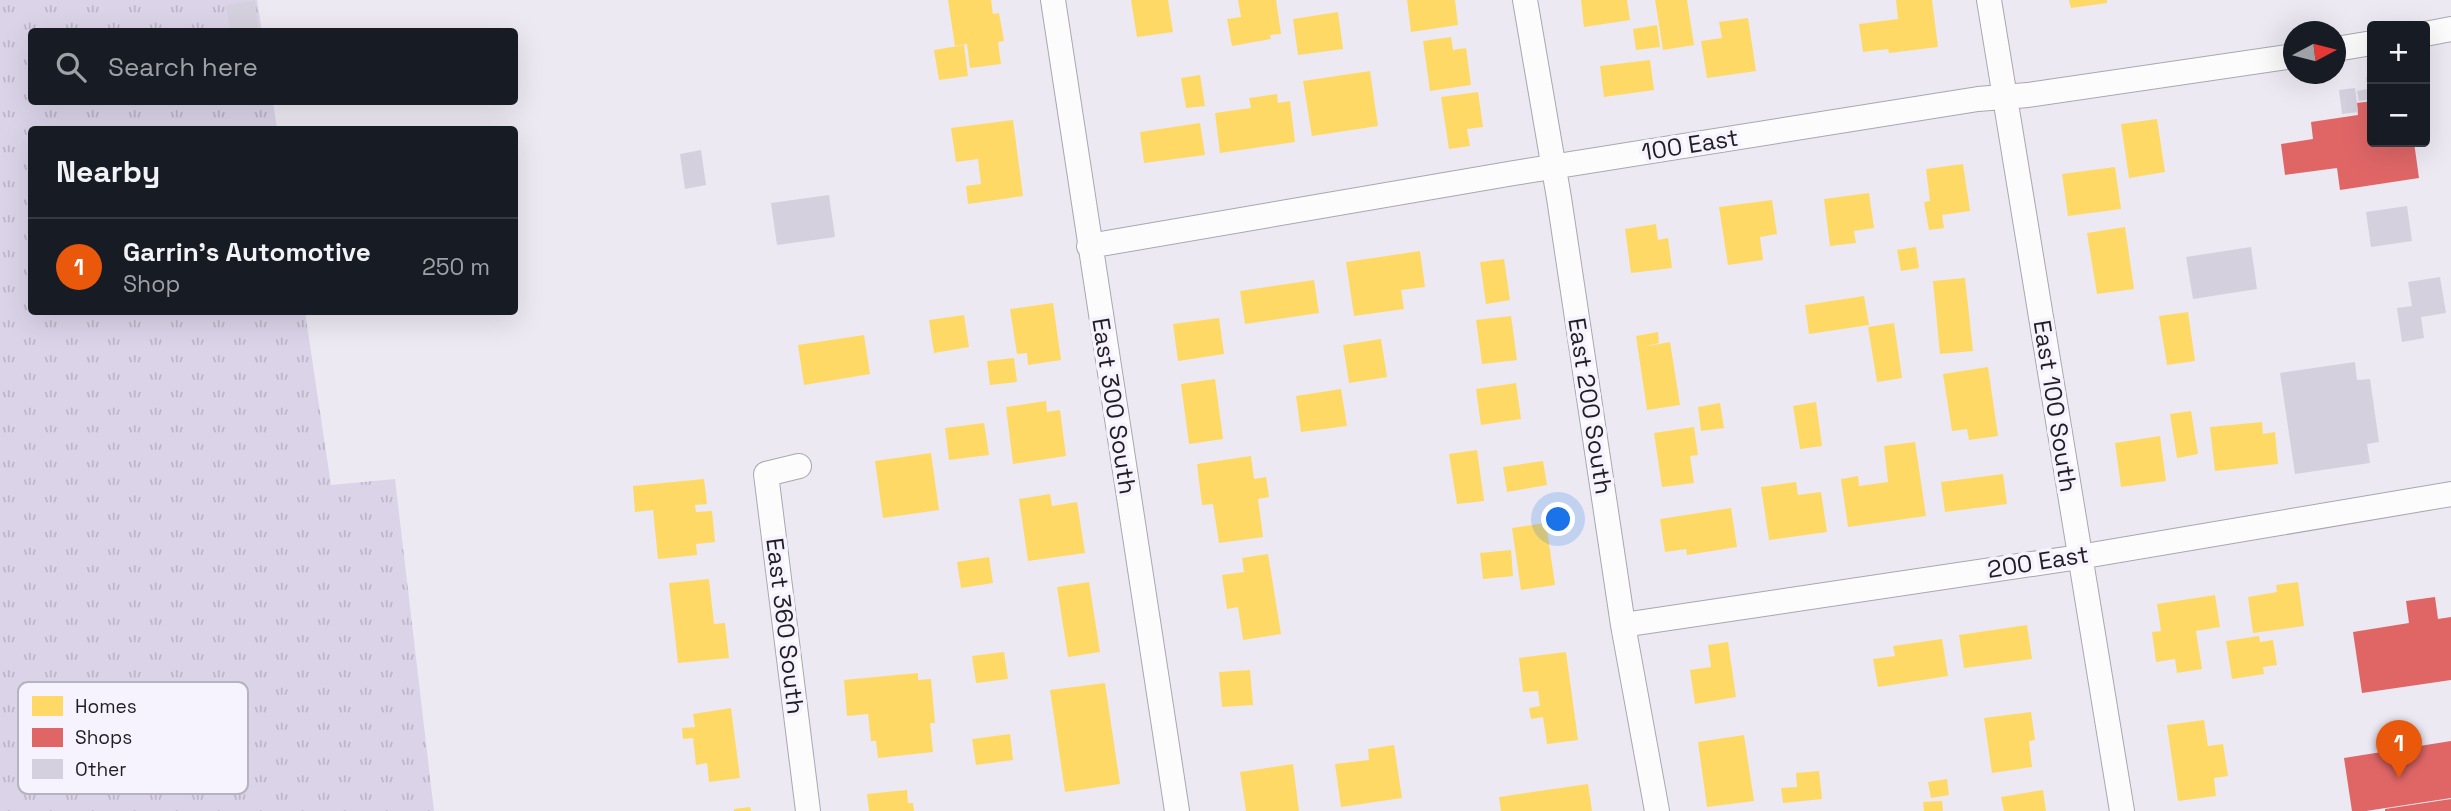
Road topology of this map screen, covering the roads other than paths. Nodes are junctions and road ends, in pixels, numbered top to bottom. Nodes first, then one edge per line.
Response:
1 (1053, 0) edge
2 (1525, 0) edge
3 (1989, 0) edge
4 (2451, 29) edge
5 (2430, 33) edge
6 (2367, 44) edge
7 (2346, 48) edge
8 (2283, 58) edge
9 (2004, 96) junction
10 (1553, 167) junction
11 (1089, 246) junction
12 (799, 466) dead end
13 (2451, 494) edge
14 (2079, 557) junction
15 (1623, 625) junction
16 (808, 811) edge
17 (1177, 811) edge
18 (1657, 811) edge
19 (2122, 811) edge

1 - 11 street, East 300 South
2 - 10 street, East 200 South
3 - 9 street, East 100 South
4 - 5 street
6 - 7 street
8 - 9 street, 100 East
9 - 10 street, 100 East
9 - 14 street, East 100 South
10 - 11 street, 100 East
10 - 15 street, East 200 South
11 - 17 street, East 300 South
12 - 16 street, East 360 South
13 - 14 street, 200 East
14 - 15 street, 200 East
14 - 19 street, East 100 South
15 - 18 street, East 200 South

